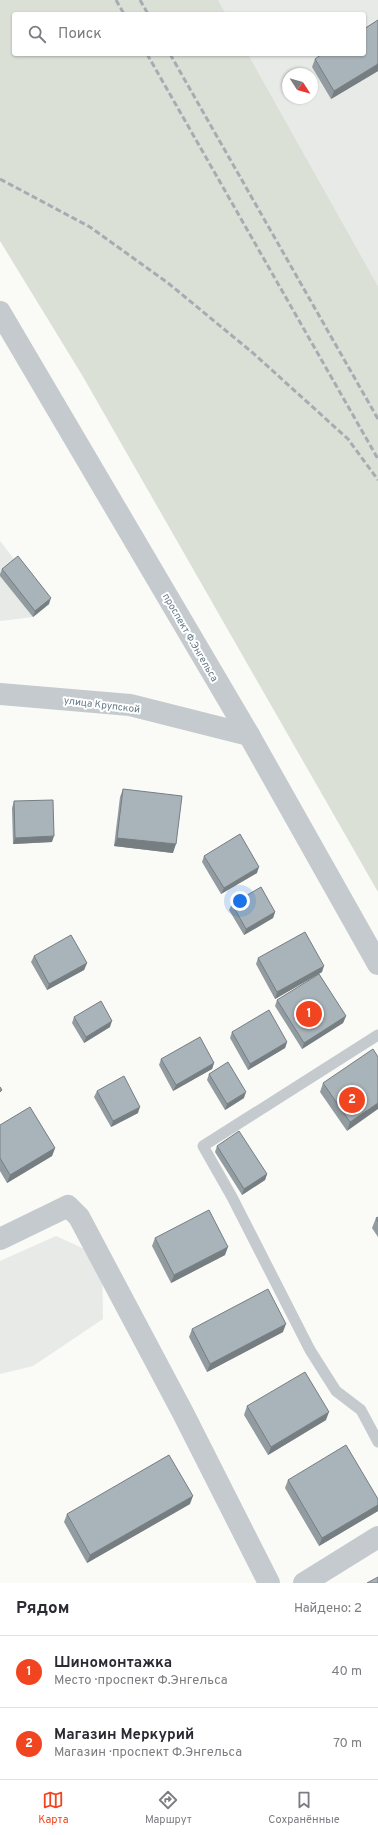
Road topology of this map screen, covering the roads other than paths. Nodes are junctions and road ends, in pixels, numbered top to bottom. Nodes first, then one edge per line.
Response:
1 (0, 312) edge
2 (0, 694) edge
3 (249, 735) junction
4 (378, 964) edge
5 (378, 1035) edge
6 (0, 1239) edge
7 (378, 1442) edge
8 (378, 1537) edge
9 (269, 1583) edge
10 (304, 1583) edge

1 - 3 street, проспект Ф.Энгельса
2 - 3 street, улица Крупской
3 - 4 street, проспект Ф.Энгельса
5 - 7 lane
6 - 9 street
8 - 10 street

